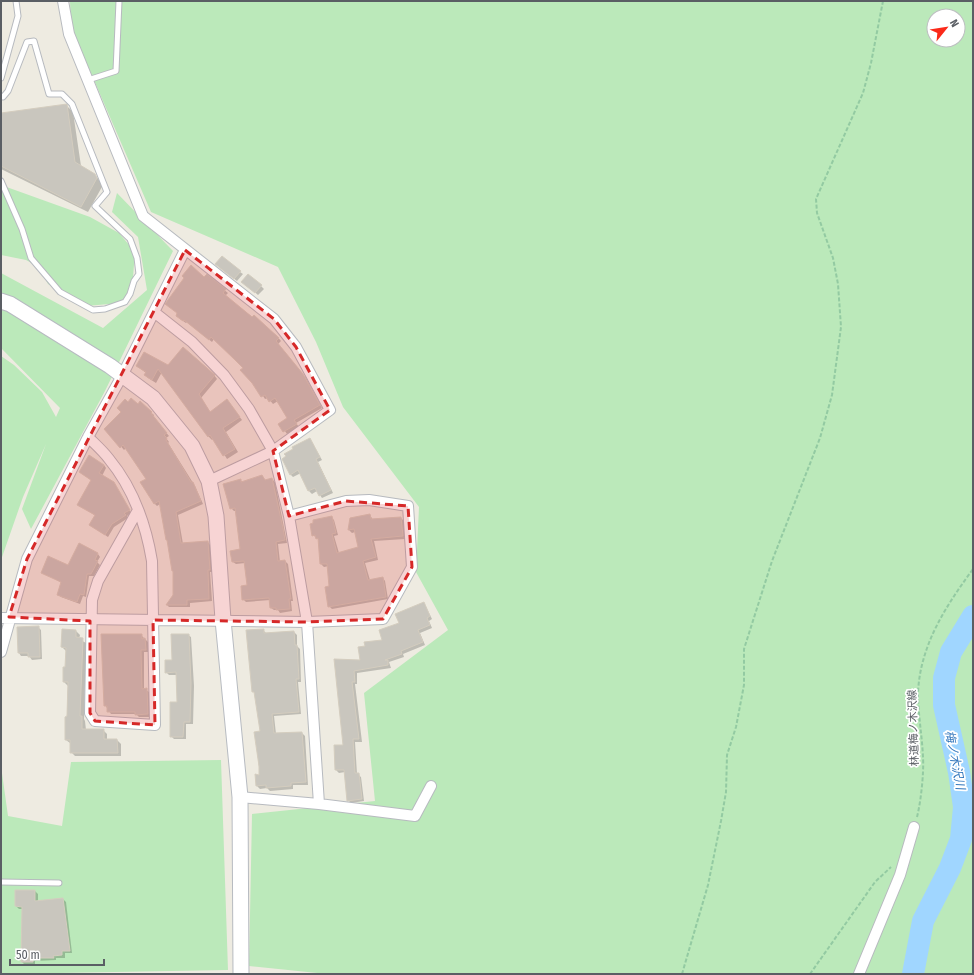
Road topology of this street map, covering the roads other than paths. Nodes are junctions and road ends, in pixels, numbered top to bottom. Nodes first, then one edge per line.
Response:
1 (16, 1) edge
2 (63, 1) edge
3 (119, 1) edge
4 (1, 78) edge
5 (88, 80) junction
6 (1, 96) edge
7 (1, 181) edge
8 (185, 250) junction
9 (1, 301) edge
10 (154, 312) junction
11 (122, 376) junction
12 (88, 437) junction
13 (273, 451) junction
14 (209, 481) junction
15 (138, 510) junction
16 (289, 516) junction
17 (5, 618) edge
18 (153, 620) junction
19 (223, 620) junction
20 (90, 621) junction
21 (308, 622) junction
22 (1, 652) edge
23 (431, 786) dead end
24 (240, 796) junction
25 (319, 804) junction
26 (914, 827) road end
27 (1, 882) edge
28 (59, 883) dead end
29 (241, 974) edge
30 (859, 974) edge

1 - 4 lane
2 - 5 street
3 - 5 lane
5 - 8 street
6 - 7 lane
8 - 10 street
8 - 13 street
9 - 11 street
10 - 11 street
10 - 13 street
11 - 12 street
11 - 14 street
12 - 15 street
12 - 17 street
13 - 14 street
13 - 16 street
14 - 19 street
15 - 18 street
15 - 20 street
16 - 21 street
16 - 21 street
17 - 20 street
17 - 22 street
18 - 19 street
18 - 20 street
18 - 20 street
19 - 21 street
19 - 24 street
21 - 25 street
23 - 25 street
24 - 25 street
24 - 29 street
26 - 30 street
27 - 28 lane

